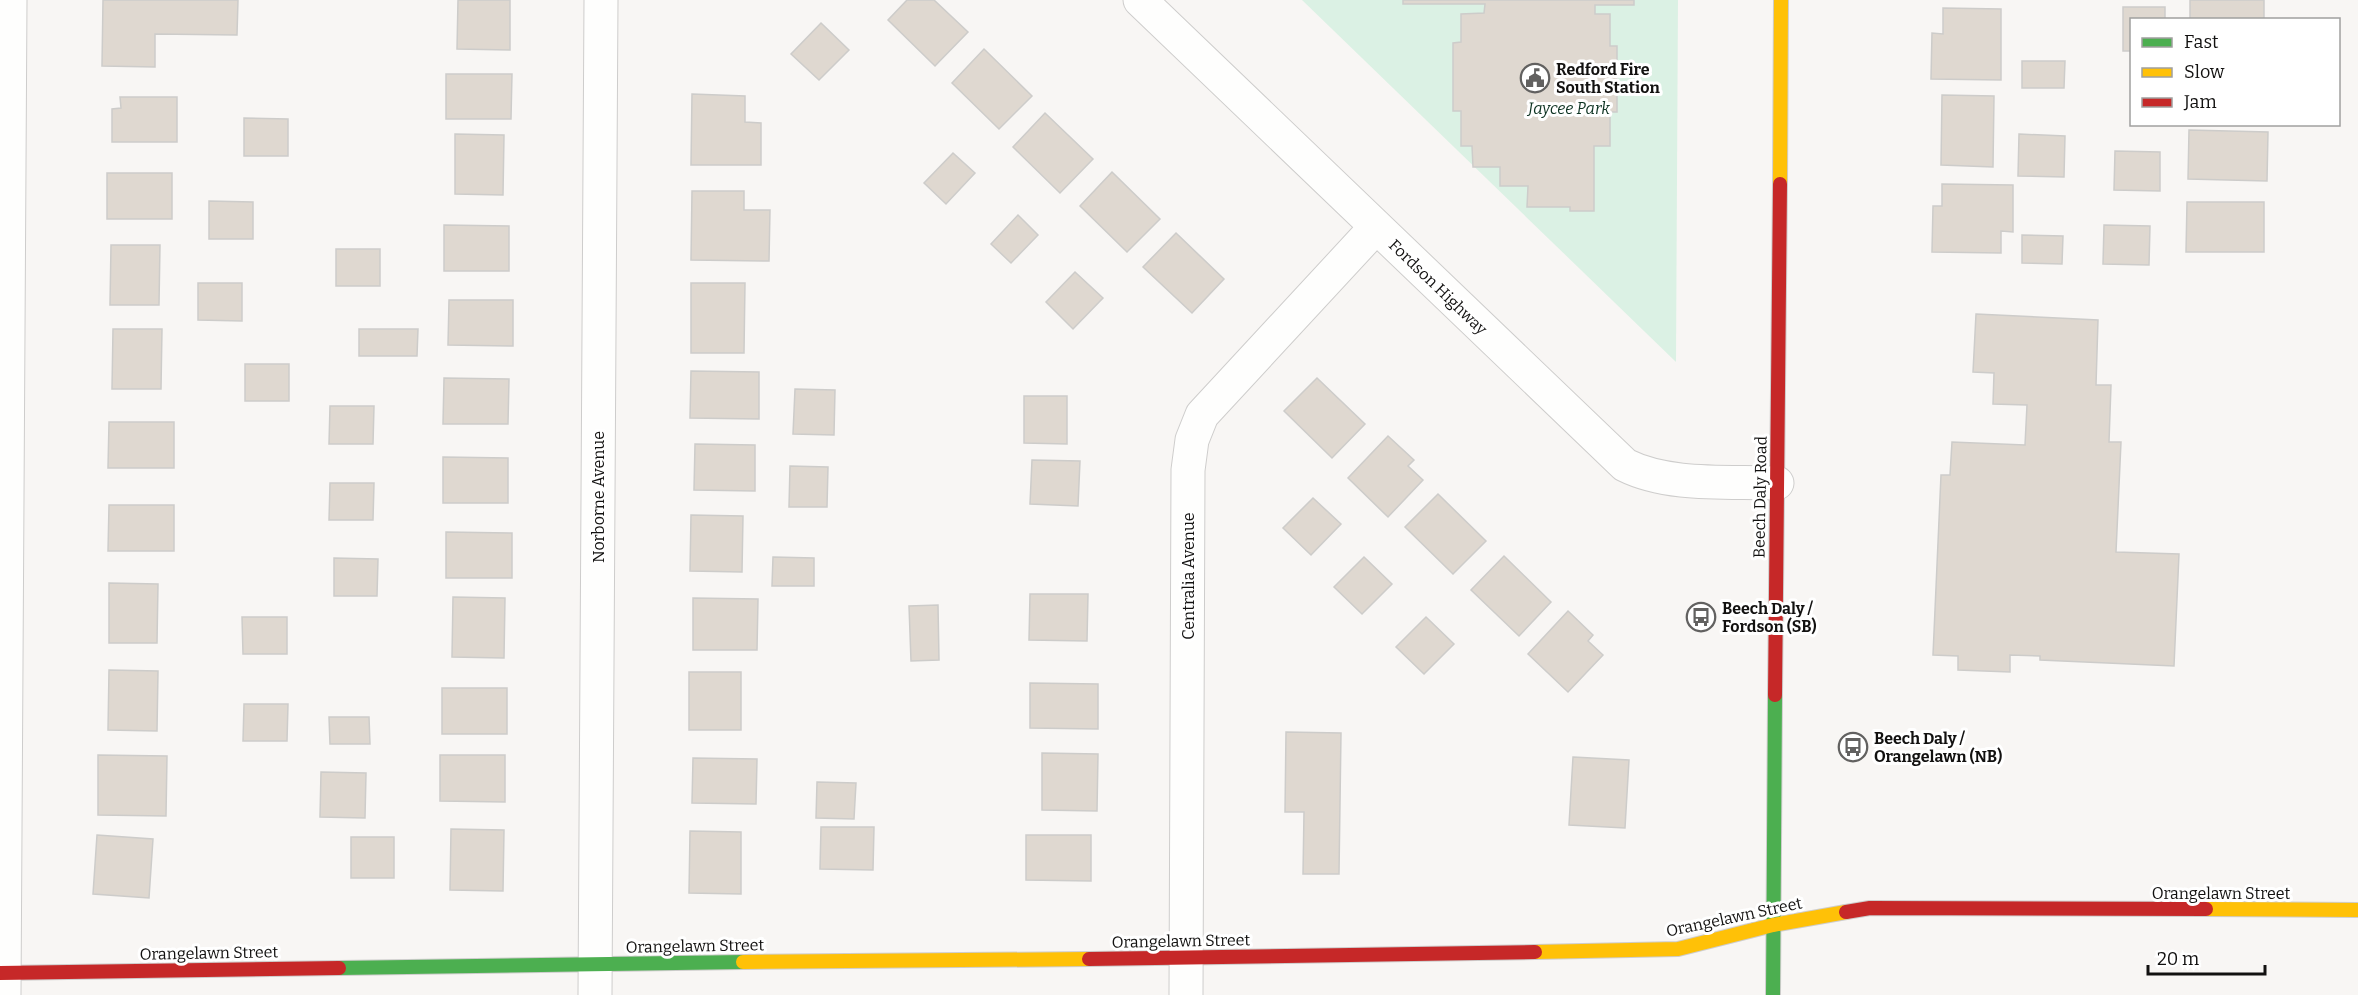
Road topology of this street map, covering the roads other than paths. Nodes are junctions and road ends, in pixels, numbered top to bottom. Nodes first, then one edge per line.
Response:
1 (10, 0) edge
2 (601, 0) edge
3 (1140, 0) edge
4 (1780, 0) edge
5 (1376, 227) junction
6 (1777, 483) junction
7 (2358, 910) edge
8 (1773, 925) junction
9 (1186, 958) junction
10 (595, 979) edge
11 (2, 980) edge
12 (1186, 995) edge
13 (1773, 995) edge

1 - 11 street
2 - 10 street, Norborne Avenue
3 - 5 street, Fordson Highway
4 - 6 street, Beech Daly Road
5 - 6 street, Fordson Highway
5 - 9 street, Centralia Avenue
6 - 8 street, Beech Daly Road
7 - 8 street, Orangelawn Street
8 - 9 street, Orangelawn Street
8 - 13 street, Beech Daly Road
9 - 10 street, Orangelawn Street
9 - 12 street, Centralia Avenue
10 - 11 street, Orangelawn Street

